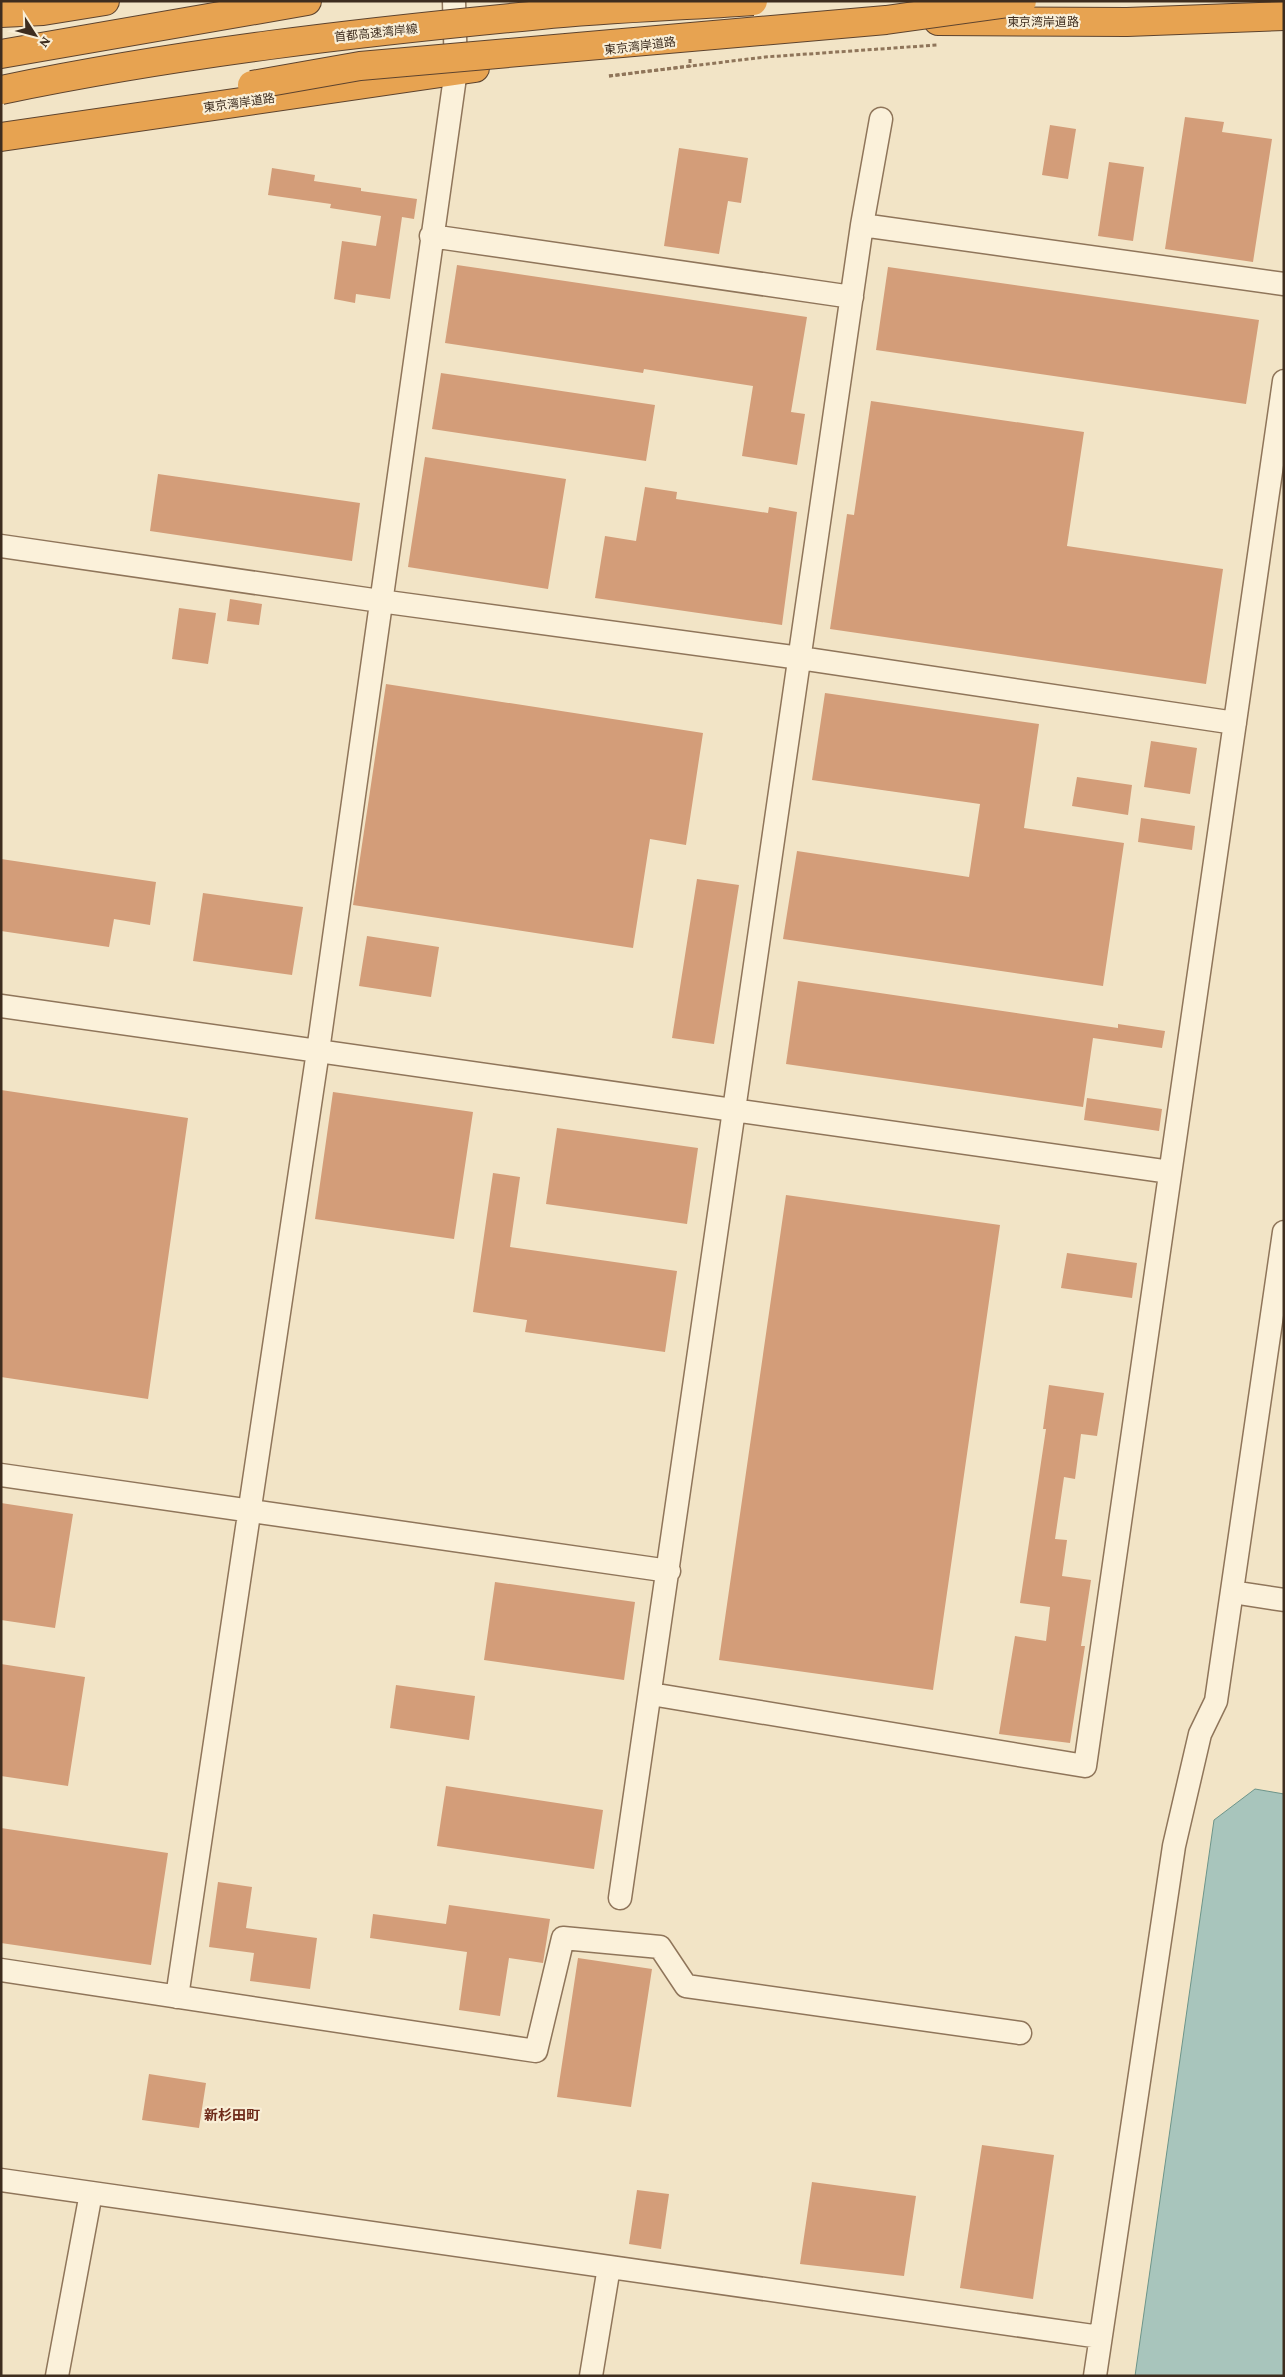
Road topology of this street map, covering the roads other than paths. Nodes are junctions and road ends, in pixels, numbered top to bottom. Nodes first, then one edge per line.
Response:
1 (105, 1) edge
2 (307, 1) edge
3 (454, 1) edge
4 (753, 1) edge
5 (1022, 1) edge
6 (1, 13) edge
7 (1284, 16) edge
8 (1, 54) edge
9 (456, 70) junction
10 (1, 90) edge
11 (881, 119) dead end
12 (1, 130) edge
13 (1, 137) edge
14 (862, 226) junction
15 (431, 236) junction
16 (1284, 284) edge
17 (852, 297) junction
18 (1284, 381) edge
19 (1, 546) edge
20 (380, 601) junction
21 (800, 658) junction
22 (1235, 723) junction
23 (1, 1006) edge
24 (318, 1051) junction
25 (735, 1110) junction
26 (1170, 1172) junction
27 (1284, 1232) edge
28 (1, 1474) edge
29 (250, 1510) junction
30 (669, 1571) junction
31 (1232, 1592) junction
32 (1284, 1600) edge
33 (651, 1694) junction
34 (620, 1898) dead end
35 (1, 1970) edge
36 (177, 1997) junction
37 (1020, 2032) dead end
38 (1, 2180) edge
39 (91, 2193) junction
40 (609, 2267) junction
41 (1100, 2337) junction
42 (57, 2376) edge
43 (591, 2376) edge
44 (1095, 2376) edge

1 - 6 highway
2 - 8 highway
3 - 9 street
4 - 10 highway, 首都高速湾岸線, bridge
5 - 12 highway, bridge
7 - 9 highway, 東京湾岸道路
9 - 13 highway, 東京湾岸道路
9 - 15 street
11 - 14 street
14 - 16 street
14 - 17 street
15 - 17 street
15 - 20 street
17 - 21 street
18 - 22 street
19 - 20 street
20 - 21 street
20 - 24 street
21 - 22 street
21 - 25 street
22 - 26 street
23 - 24 street
24 - 25 street
24 - 29 street
25 - 26 street
25 - 30 street
26 - 33 street
27 - 31 street
28 - 29 street
29 - 30 street
29 - 36 street
30 - 33 street
31 - 32 street
31 - 41 street
33 - 34 street
35 - 36 street
36 - 37 street
38 - 39 street
39 - 40 street
39 - 42 street
40 - 41 street
40 - 43 street
41 - 44 street

